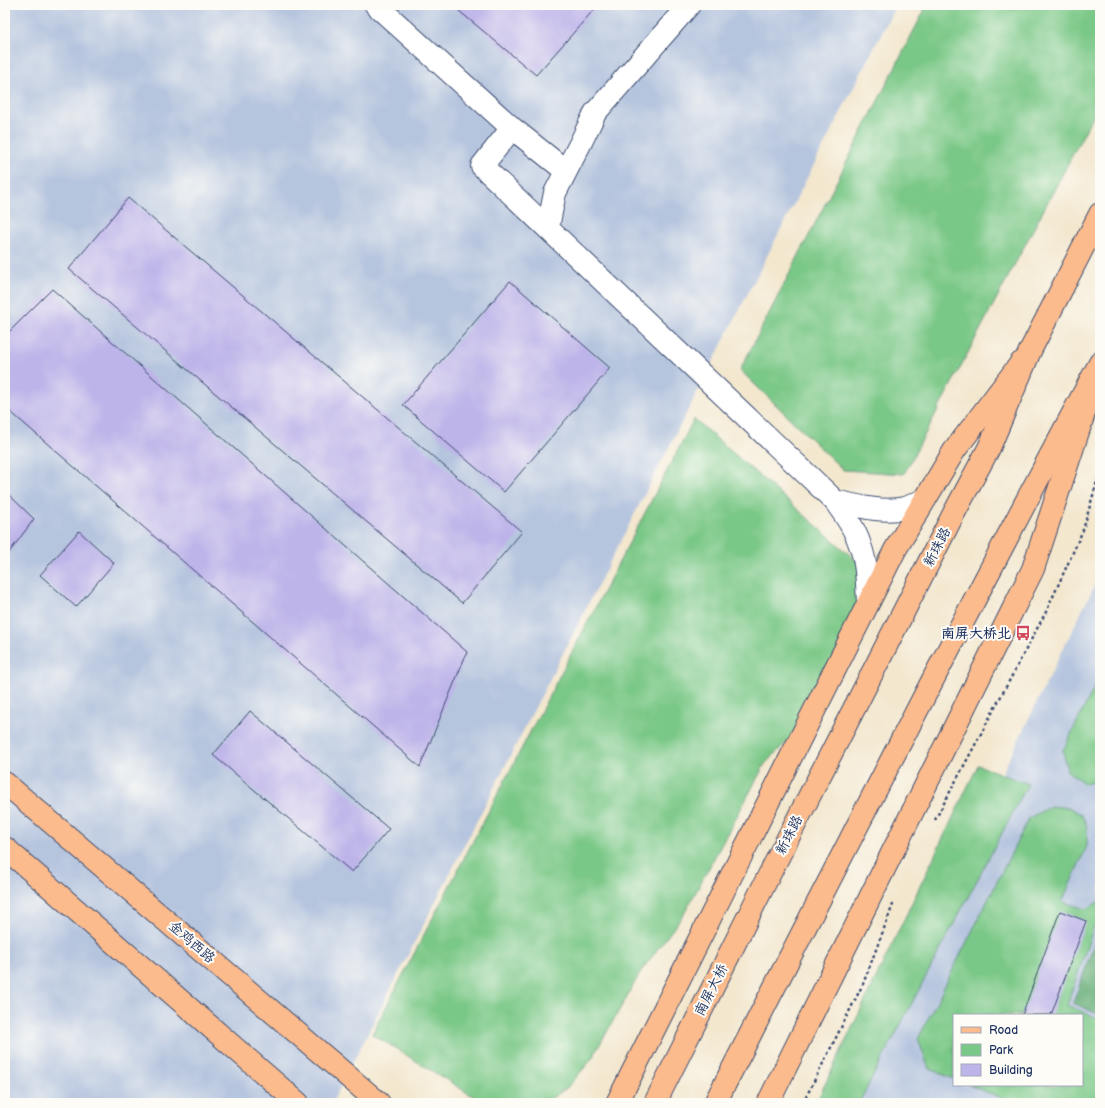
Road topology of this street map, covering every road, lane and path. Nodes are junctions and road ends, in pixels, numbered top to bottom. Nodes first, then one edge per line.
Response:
1 (376, 5) edge
2 (689, 5) edge
3 (512, 128) junction
4 (566, 171) junction
5 (1100, 214) edge
6 (548, 227) junction
7 (1030, 351) junction
8 (1100, 364) edge
9 (1100, 471) edge
10 (925, 499) junction
11 (835, 501) junction
12 (868, 603) junction
13 (5, 783) edge
14 (935, 820) dead end
15 (5, 848) edge
16 (768, 877) joint
17 (896, 896) dead end
18 (298, 1103) edge
19 (379, 1103) edge
20 (617, 1103) edge
21 (655, 1103) edge
22 (715, 1103) edge
23 (768, 1103) edge
24 (802, 1103) edge

1 - 3 lane
2 - 4 lane
3 - 4 lane
3 - 6 lane
4 - 6 lane
5 - 7 main road, 新珠路
6 - 11 lane
7 - 10 main road
7 - 16 main road, 新珠路
8 - 22 main road
8 - 23 main road
9 - 14 path
10 - 11 lane
10 - 12 main road
11 - 12 lane
12 - 20 main road
13 - 19 main road, 金鸡西路
15 - 18 main road
16 - 21 main road, 南屏大桥
17 - 24 path

